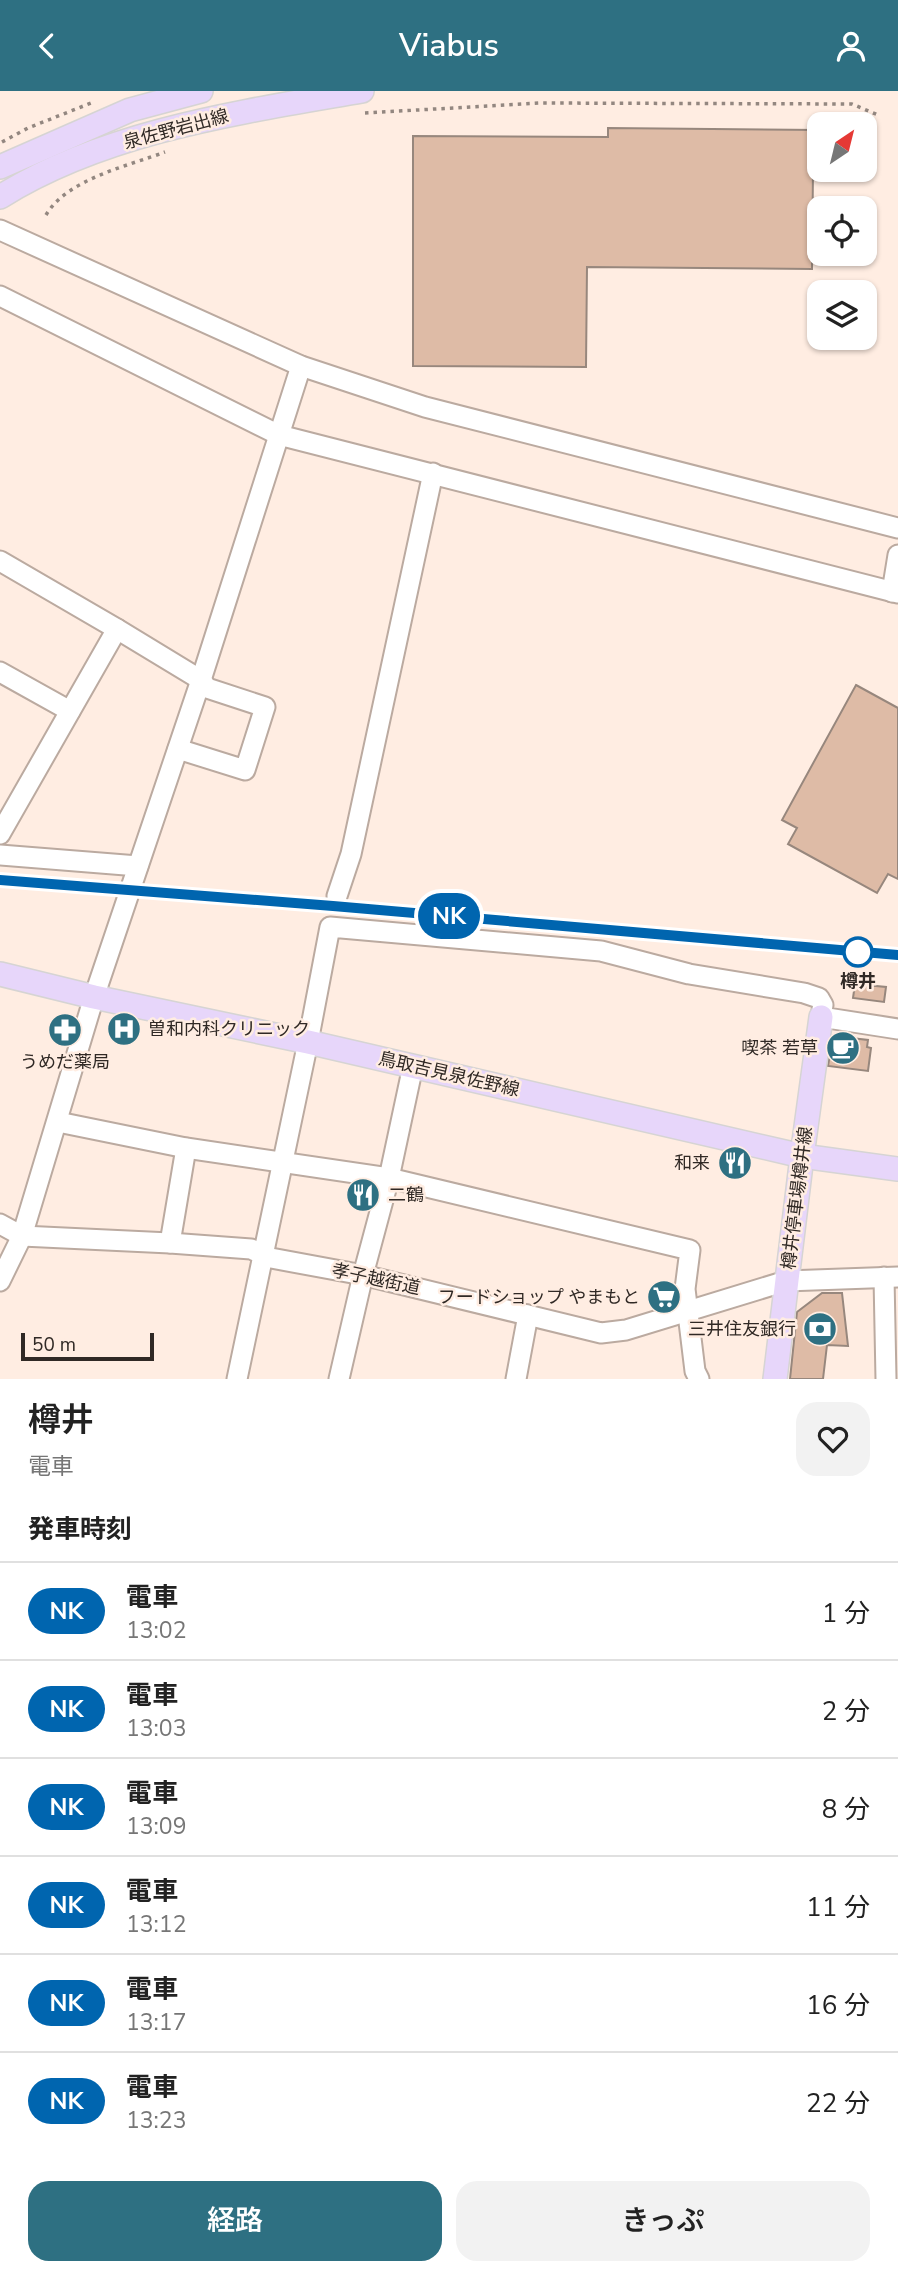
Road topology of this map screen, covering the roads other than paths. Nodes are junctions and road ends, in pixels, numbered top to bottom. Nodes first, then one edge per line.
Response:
1 (201, 91) edge
2 (362, 91) edge
3 (0, 167) edge
4 (0, 197) edge
5 (0, 230) edge
6 (0, 296) edge
7 (301, 366) junction
8 (279, 435) junction
9 (433, 473) junction
10 (898, 528) edge
11 (898, 555) edge
12 (0, 561) edge
13 (895, 592) edge
14 (117, 629) junction
15 (0, 672) edge
16 (201, 680) junction
17 (70, 711) junction
18 (178, 749) junction
19 (0, 834) edge
20 (0, 855) edge
21 (138, 866) junction
22 (337, 897) dead end
23 (0, 974) edge
24 (94, 997) junction
25 (821, 1017) junction
26 (898, 1029) edge
27 (308, 1042) junction
28 (413, 1066) junction
29 (58, 1122) junction
30 (186, 1148) junction
31 (802, 1156) junction
32 (281, 1162) junction
33 (898, 1169) edge
34 (389, 1178) junction
35 (0, 1224) edge
36 (22, 1236) junction
37 (170, 1243) junction
38 (262, 1254) junction
39 (363, 1275) junction
40 (891, 1277) edge
41 (0, 1281) edge
42 (786, 1281) junction
43 (689, 1312) junction
44 (528, 1315) junction
45 (237, 1379) edge
46 (339, 1379) edge
47 (516, 1379) edge
48 (699, 1379) edge
49 (775, 1379) edge
50 (886, 1379) edge

1 - 3 main road, 泉佐野岩出線
2 - 4 main road, 泉佐野岩出線
5 - 7 street
6 - 8 street
7 - 8 street
7 - 10 street
8 - 9 street
8 - 16 street
9 - 13 street
9 - 22 street
11 - 13 street
12 - 14 street
14 - 16 street
14 - 17 street
15 - 17 street
16 - 18 street
16 - 18 street
17 - 19 street
18 - 21 street
20 - 21 street
21 - 24 street
23 - 24 main road, 鳥取吉見泉佐野線
24 - 27 main road, 鳥取吉見泉佐野線
24 - 29 street
25 - 26 street
25 - 27 street
25 - 31 main road, 樽井停車場樽井線
27 - 28 main road, 鳥取吉見泉佐野線
27 - 32 street
28 - 31 main road, 鳥取吉見泉佐野線
28 - 34 street
29 - 30 street
29 - 36 street
30 - 32 street
30 - 37 street
31 - 33 main road, 鳥取吉見泉佐野線
31 - 42 main road, 樽井停車場樽井線
32 - 34 street
32 - 38 street
34 - 39 street
34 - 43 street
35 - 36 street
36 - 37 street, 孝子越街道
36 - 41 street
37 - 38 street, 孝子越街道
38 - 39 street, 孝子越街道
38 - 45 street
39 - 44 street, 孝子越街道
39 - 46 street
40 - 42 street, 孝子越街道
40 - 50 street
42 - 43 street, 孝子越街道
42 - 49 main road, 樽井停車場樽井線
43 - 44 street, 孝子越街道
43 - 48 street
44 - 47 street

